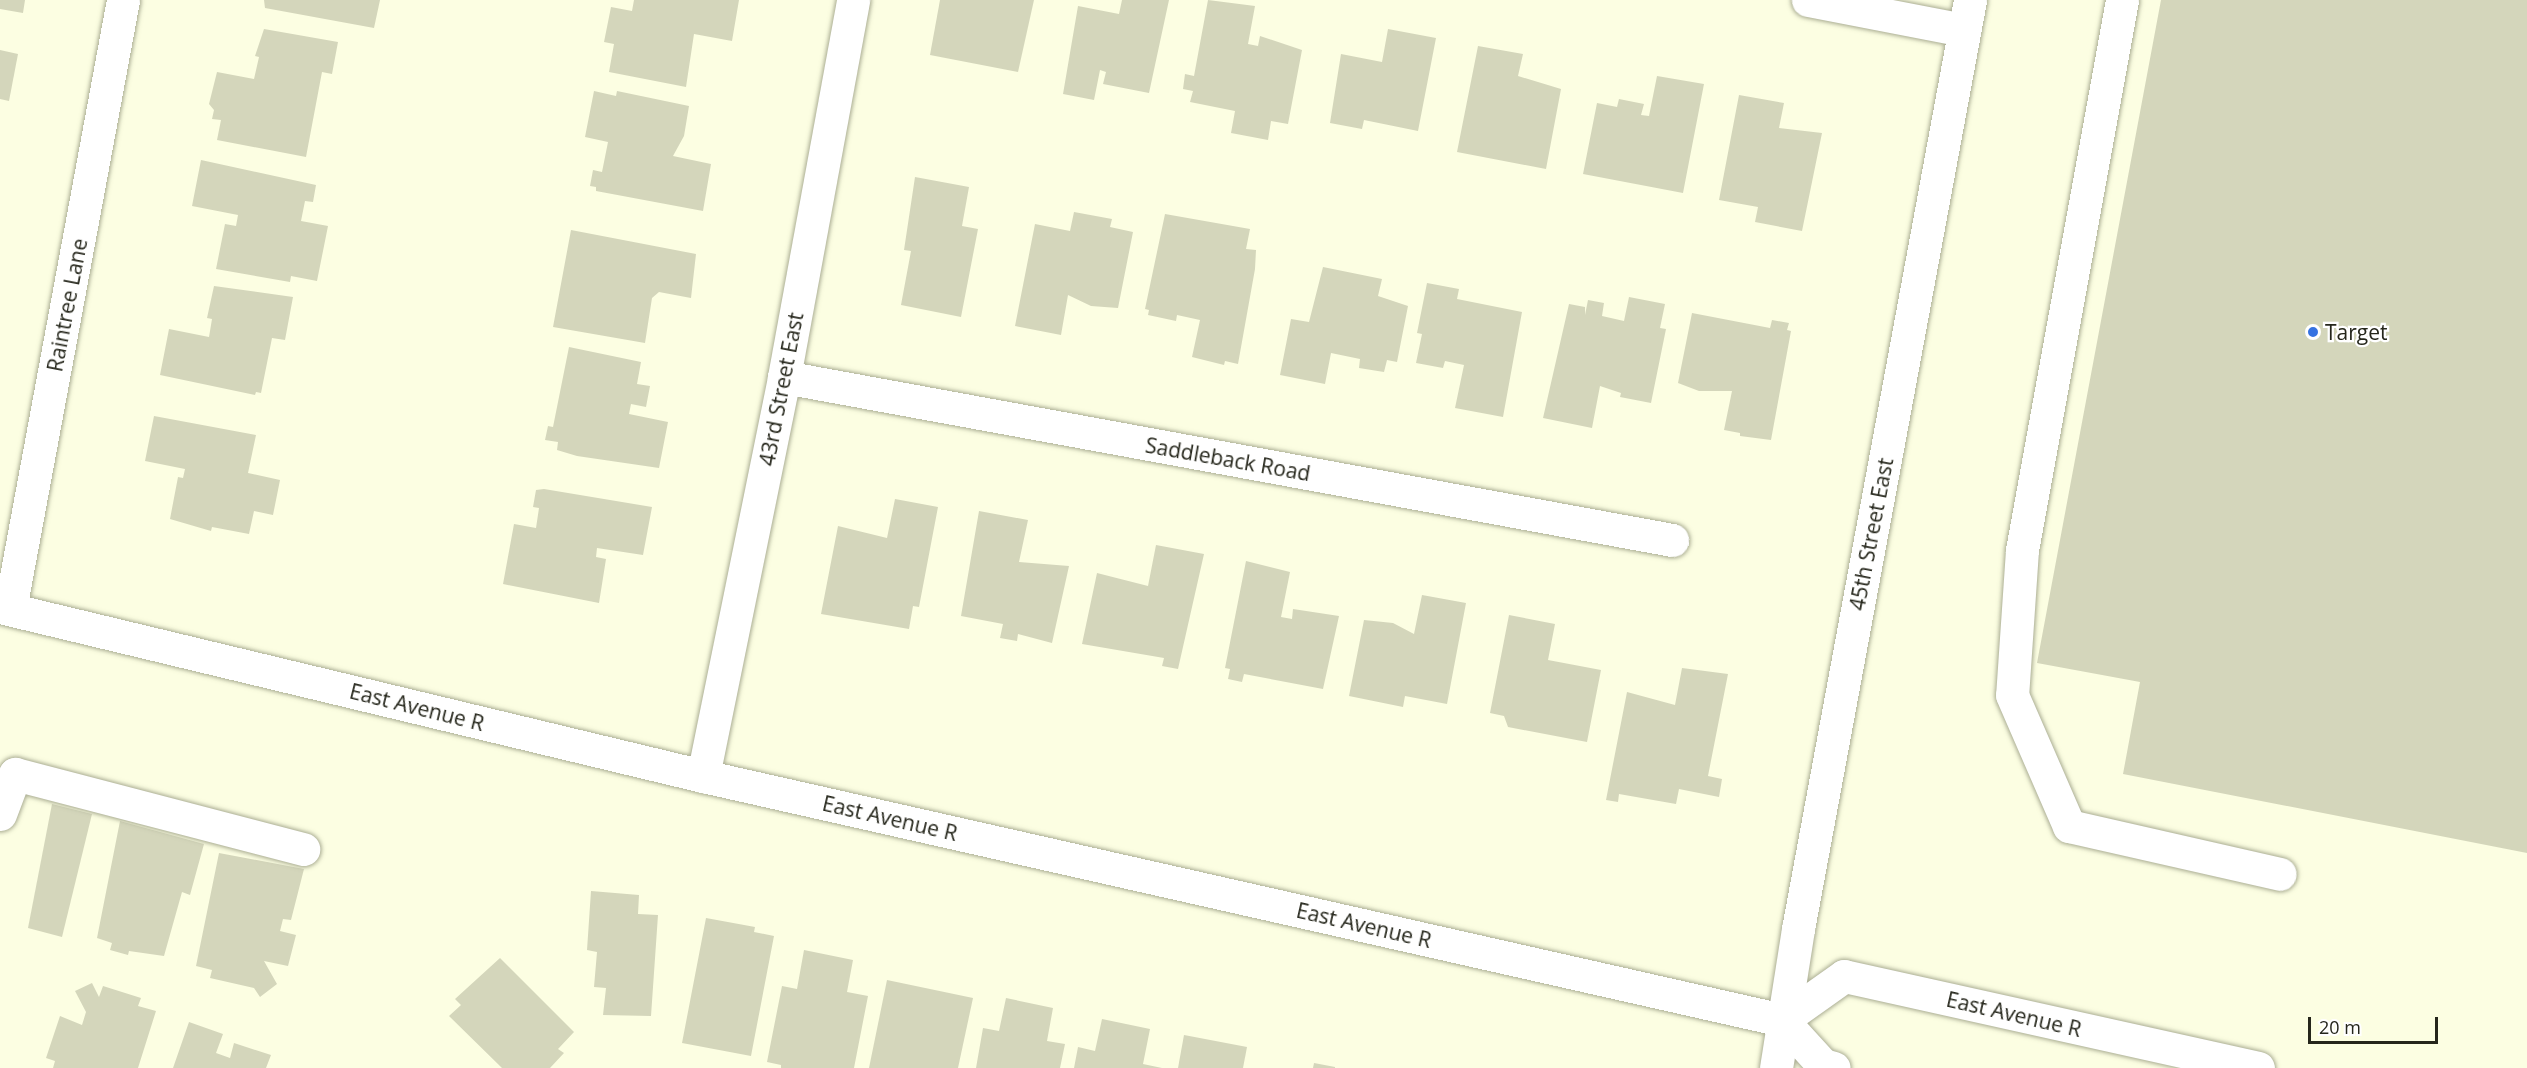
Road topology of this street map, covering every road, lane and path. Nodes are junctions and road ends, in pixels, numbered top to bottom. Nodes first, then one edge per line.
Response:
1 (123, 0) edge
2 (853, 0) edge
3 (1808, 0) edge
4 (2122, 0) edge
5 (1967, 15) edge
6 (784, 377) junction
7 (1672, 540) dead end
8 (5, 608) edge
9 (703, 776) junction
10 (0, 814) edge
11 (303, 849) dead end
12 (2280, 874) dead end
13 (1782, 1020) junction
14 (1776, 1068) edge
15 (1834, 1068) edge
16 (2258, 1068) edge

1 - 8 street, Raintree Lane
2 - 6 street, 43rd Street East
3 - 5 street
4 - 12 street
5 - 13 street, 45th Street East
6 - 7 street, Saddleback Road
6 - 9 street, 43rd Street East
8 - 9 street, East Avenue R
9 - 13 street, East Avenue R
10 - 11 street
13 - 14 street, 45th Street East
13 - 15 street
13 - 16 street, East Avenue R

